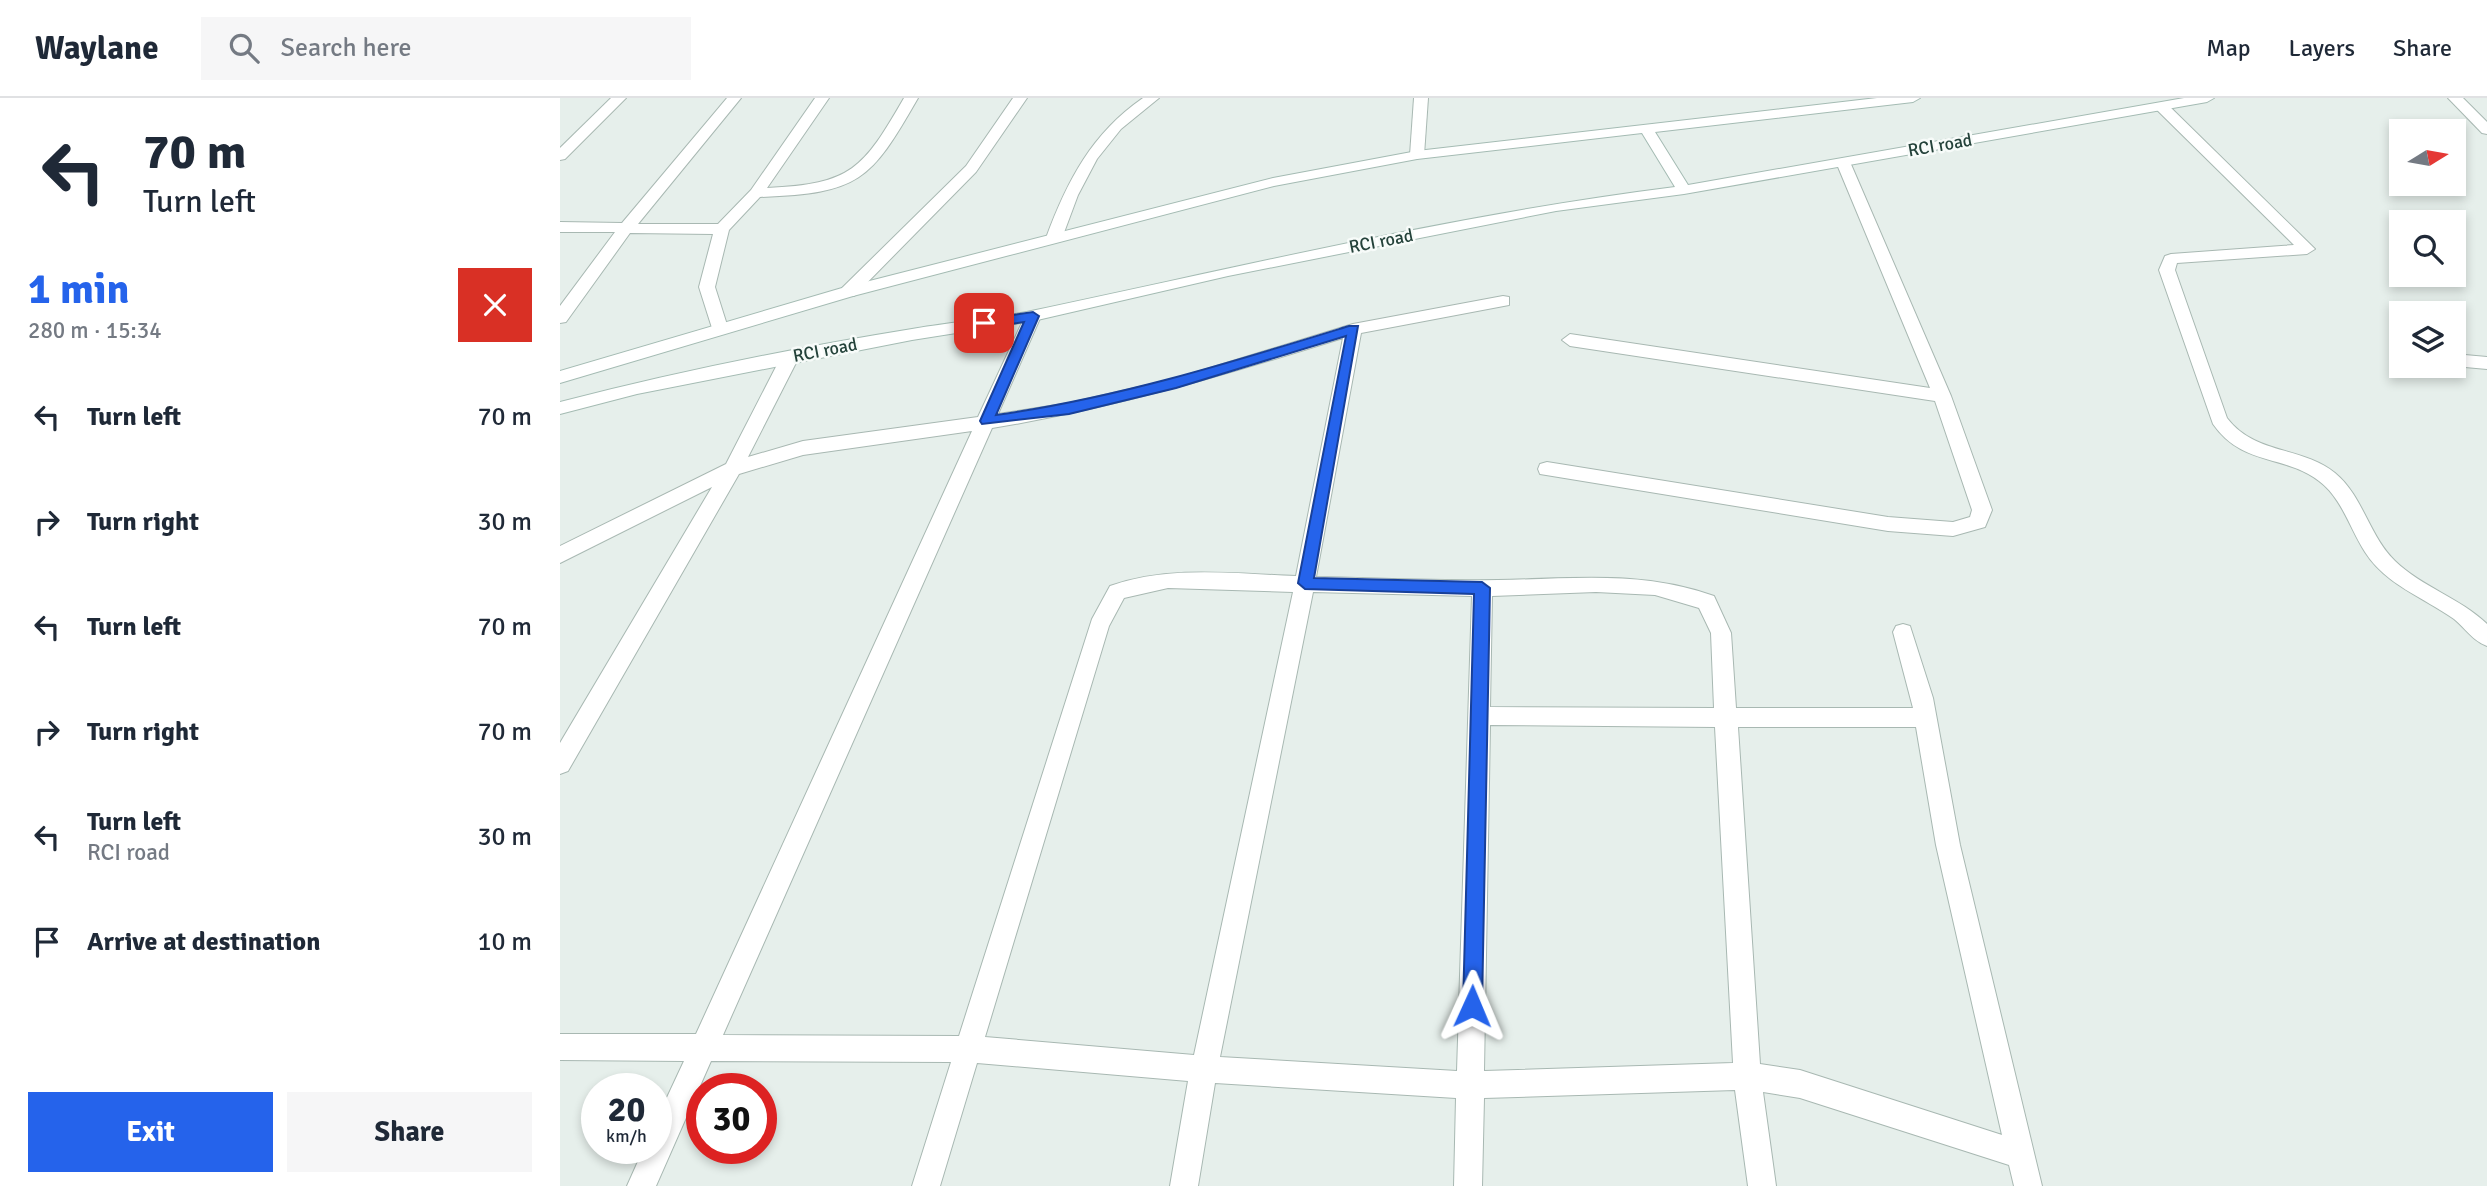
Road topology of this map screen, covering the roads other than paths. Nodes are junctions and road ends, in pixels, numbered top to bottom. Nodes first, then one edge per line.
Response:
1 (619, 98) edge
2 (734, 98) edge
3 (822, 98) edge
4 (911, 98) edge
5 (1020, 98) edge
6 (1152, 98) edge
7 (1421, 98) edge
8 (1913, 98) edge
9 (2207, 98) edge
10 (2455, 98) edge
11 (1828, 103) edge
12 (2162, 107) junction
13 (1647, 130) junction
14 (2487, 130) edge
15 (1418, 155) junction
16 (560, 156) edge
17 (1843, 162) junction
18 (1684, 190) junction
19 (756, 193) junction
20 (560, 227) edge
21 (626, 228) junction
22 (722, 229) junction
23 (1054, 237) junction
24 (848, 292) junction
25 (1503, 301) dead end
26 (1033, 316) junction
27 (560, 318) edge
28 (720, 328) junction
29 (1353, 329) junction
30 (1570, 340) dead end
31 (790, 357) junction
32 (2466, 361) edge
33 (2487, 362) edge
34 (560, 377) edge
35 (1942, 396) junction
36 (560, 408) edge
37 (986, 421) junction
38 (732, 469) junction
39 (1547, 469) dead end
40 (560, 555) edge
41 (1305, 583) junction
42 (1482, 588) junction
43 (1903, 632) dead end
44 (2487, 637) edge
45 (1479, 716) junction
46 (1726, 718) junction
47 (1926, 718) junction
48 (560, 764) edge
49 (560, 1047) edge
50 (704, 1048) junction
51 (971, 1049) junction
52 (1204, 1069) junction
53 (1747, 1076) junction
54 (1471, 1085) junction
55 (2021, 1155) junction
56 (641, 1186) edge
57 (926, 1186) edge
58 (1184, 1186) edge
59 (1468, 1186) edge
60 (1762, 1186) edge
61 (2028, 1186) edge

1 - 16 street
2 - 21 street
3 - 19 street
4 - 19 street
5 - 24 street
6 - 23 street
7 - 15 street
8 - 11 street
9 - 12 street, RCI road
10 - 14 street
11 - 13 street
12 - 17 street, RCI road
12 - 44 street
13 - 15 street
13 - 18 street
15 - 23 street
17 - 18 street, RCI road
17 - 35 street
18 - 26 street, RCI road
19 - 22 street
20 - 21 street
21 - 22 street
21 - 27 street
22 - 28 street
23 - 24 street
24 - 28 street
25 - 29 street
26 - 31 street, RCI road
26 - 37 street
28 - 34 street
29 - 37 street
29 - 41 street
30 - 35 street
31 - 36 street, RCI road
31 - 38 street
32 - 33 street
35 - 39 street
37 - 38 street
37 - 50 street
38 - 40 street
38 - 48 street
41 - 42 street
41 - 51 street
41 - 52 street
42 - 45 street
42 - 46 street
43 - 47 street
45 - 46 street
45 - 54 street
46 - 47 street
46 - 53 street
47 - 55 street
49 - 50 street
50 - 51 street
50 - 56 street
51 - 52 street
51 - 57 street
52 - 54 street
52 - 58 street
53 - 54 street
53 - 55 street
53 - 60 street
54 - 59 street
55 - 61 street

